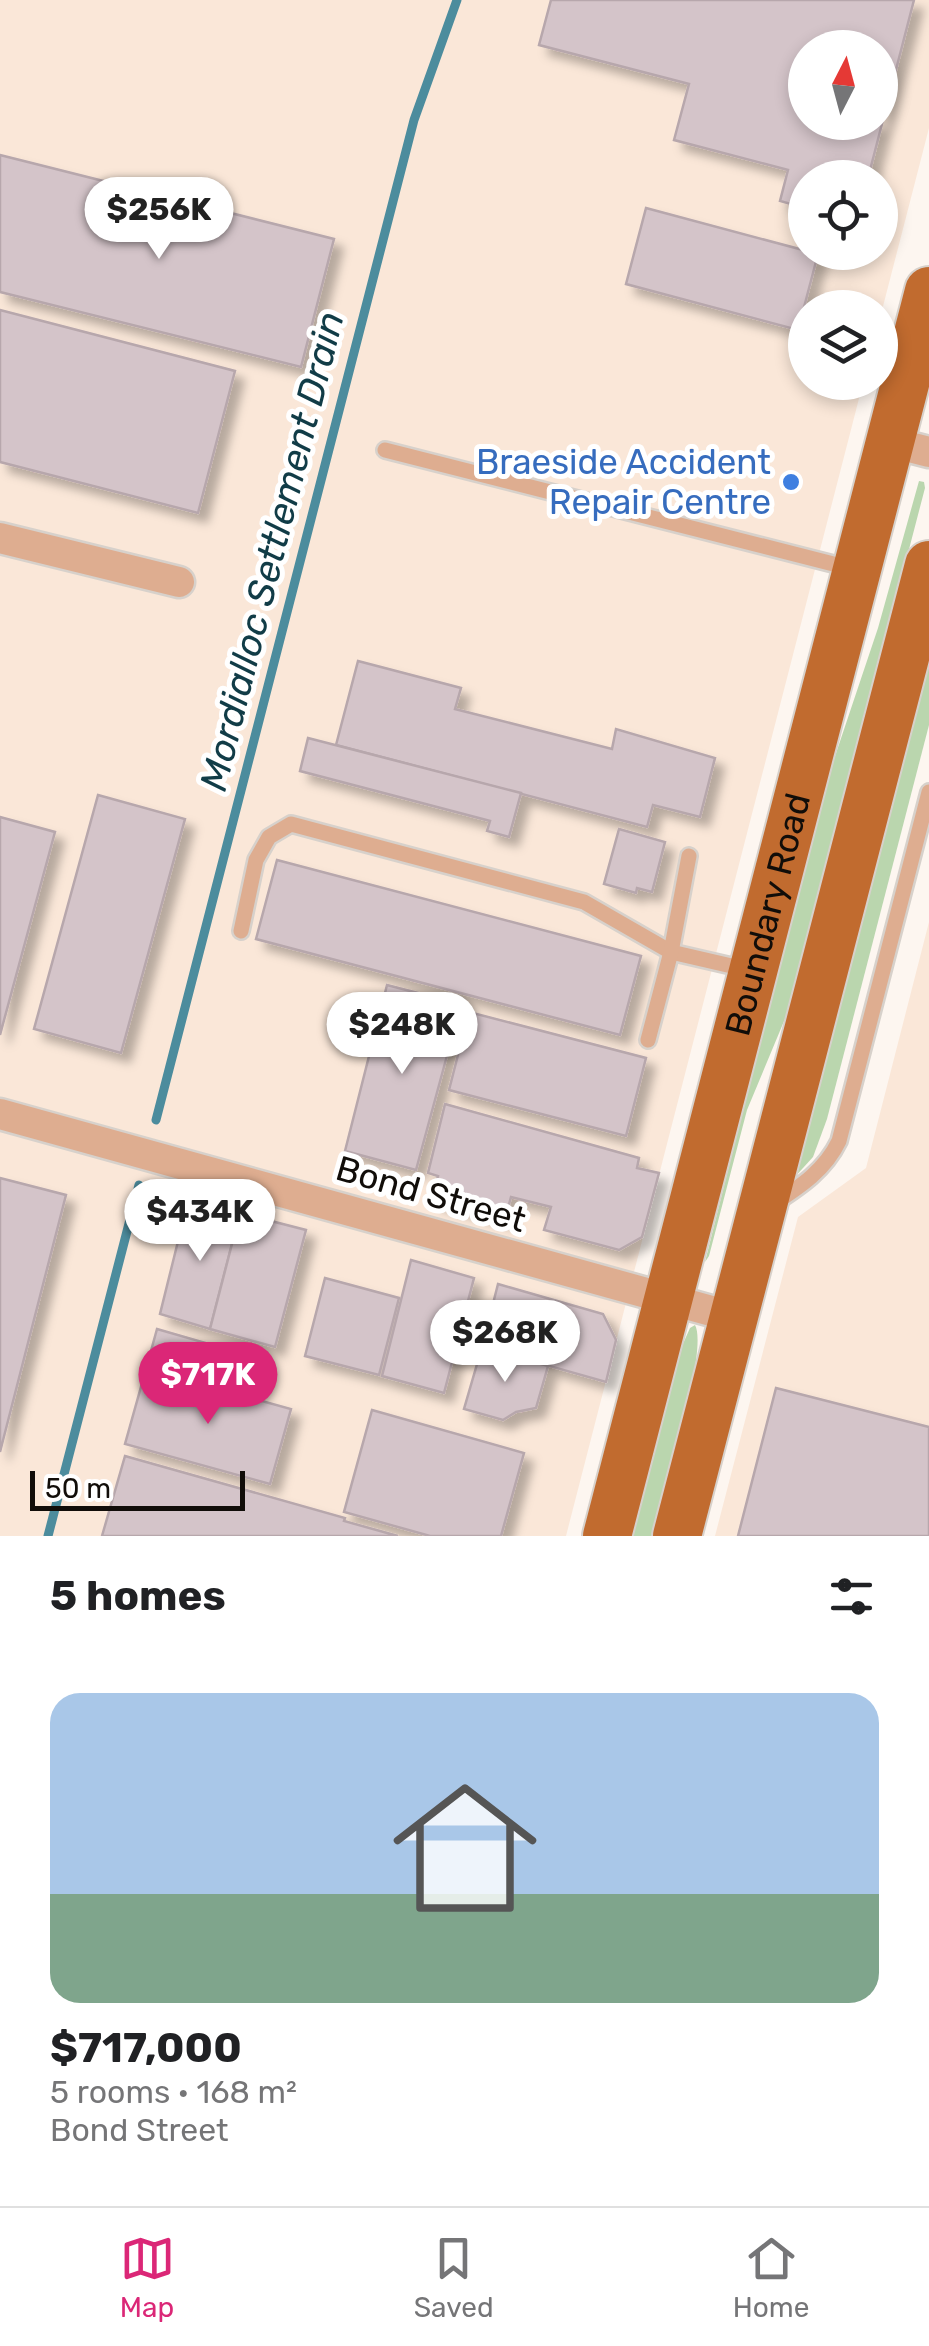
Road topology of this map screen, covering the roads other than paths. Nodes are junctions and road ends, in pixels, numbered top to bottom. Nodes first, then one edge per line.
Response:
1 (929, 291) edge
2 (910, 446) edge
3 (385, 450) dead end
4 (0, 538) edge
5 (929, 564) edge
6 (857, 570) junction
7 (178, 582) dead end
8 (929, 792) edge
9 (689, 856) dead end
10 (241, 931) dead end
11 (671, 952) junction
12 (753, 971) junction
13 (648, 1040) dead end
14 (0, 1114) edge
15 (760, 1213) junction
16 (668, 1299) junction
17 (733, 1317) junction
18 (607, 1536) edge
19 (677, 1536) edge

1 - 2 main road, Boundary Road
2 - 6 main road, Boundary Road
3 - 6 lane
4 - 7 street
5 - 15 main road, Boundary Road
6 - 12 main road, Boundary Road
8 - 15 lane
9 - 11 lane
10 - 11 lane
11 - 12 lane
11 - 13 lane
12 - 16 main road, Boundary Road
14 - 16 street, Bond Street
15 - 17 main road, Boundary Road
16 - 17 street, Bond Street
16 - 18 main road, Boundary Road
17 - 19 main road, Boundary Road

